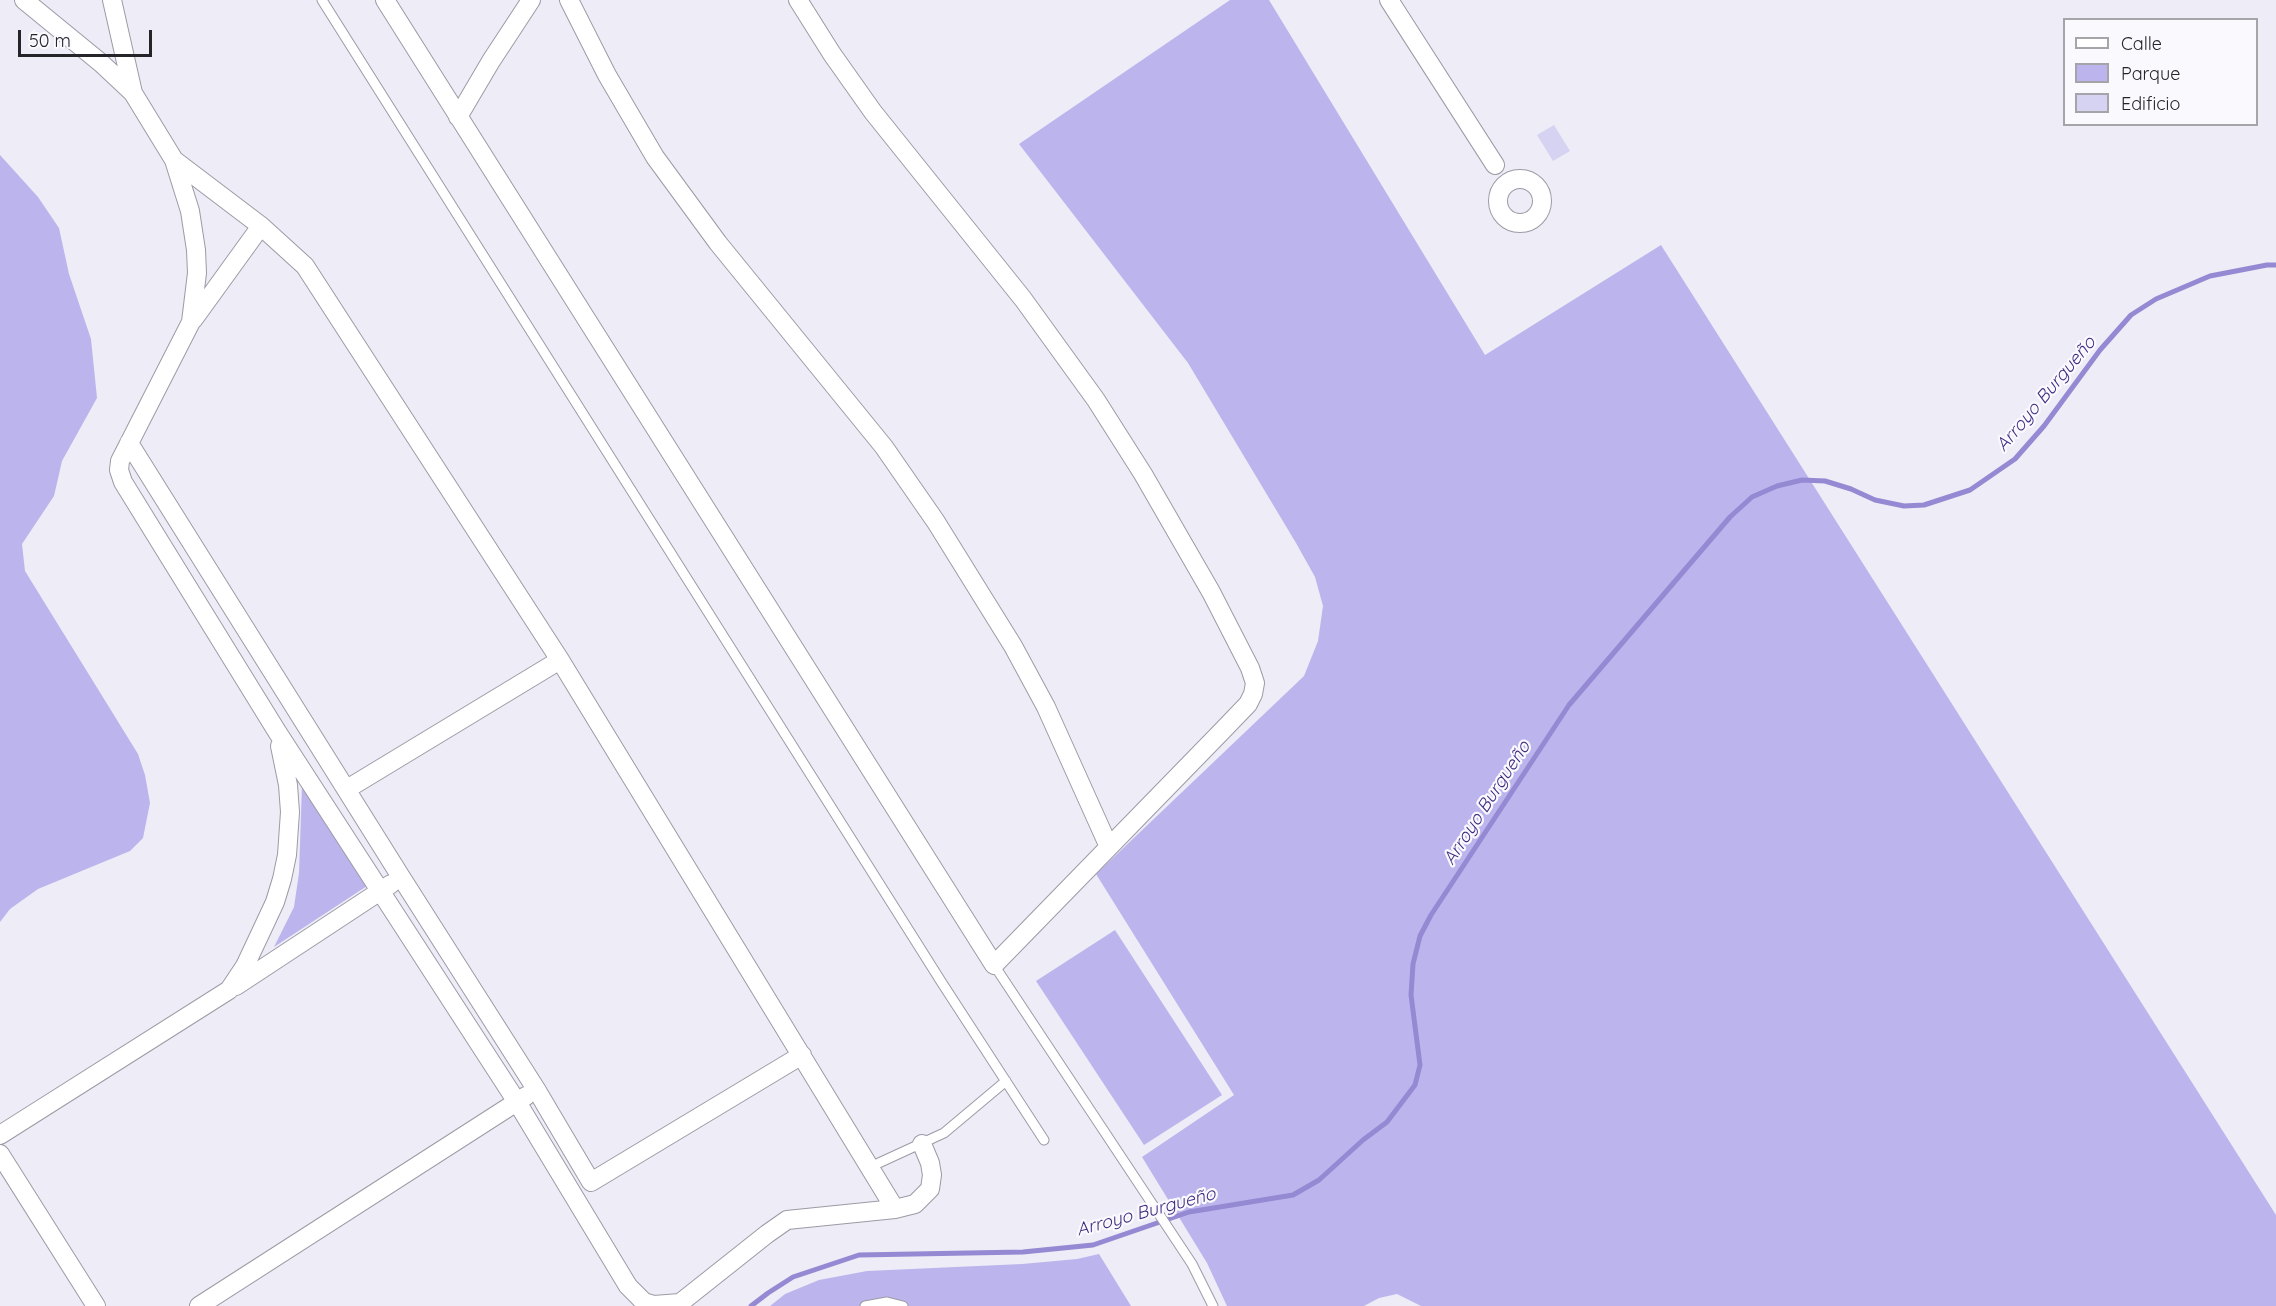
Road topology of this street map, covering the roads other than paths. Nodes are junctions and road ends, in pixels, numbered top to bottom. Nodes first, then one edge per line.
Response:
1 (24, 0) edge
2 (112, 0) edge
3 (322, 0) edge
4 (384, 0) edge
5 (531, 0) edge
6 (568, 0) edge
7 (798, 0) edge
8 (1389, 0) edge
9 (133, 93) junction
10 (458, 117) junction
11 (174, 160) junction
12 (1495, 165) junction
13 (1521, 180) junction
14 (1499, 195) junction
15 (261, 226) junction
16 (192, 322) junction
17 (129, 443) junction
18 (560, 660) junction
19 (276, 730) junction
20 (347, 789) junction
21 (1110, 847) junction
22 (401, 877) junction
23 (381, 890) junction
24 (994, 965) junction
25 (229, 990) junction
26 (802, 1055) junction
27 (1006, 1081) junction
28 (536, 1089) junction
29 (517, 1102) junction
30 (0, 1135) edge
31 (1044, 1140) dead end
32 (922, 1144) junction
33 (0, 1154) edge
34 (870, 1167) junction
35 (895, 1209) junction
36 (96, 1306) edge
37 (199, 1306) edge
38 (864, 1306) edge
39 (903, 1306) edge
40 (1213, 1306) edge

1 - 9 street
2 - 9 street
3 - 27 lane
4 - 10 street
5 - 10 street
6 - 21 street
7 - 21 street
8 - 12 street
9 - 11 street
10 - 24 street
11 - 15 street
11 - 16 street
12 - 13 street
12 - 14 street
13 - 14 street
13 - 14 street
15 - 16 street
15 - 18 street
16 - 17 street
17 - 19 street
17 - 20 street
18 - 20 street
18 - 26 street
19 - 23 street
19 - 25 street
20 - 22 street
21 - 24 street
22 - 23 street
22 - 28 street
23 - 25 street
23 - 29 street
24 - 40 lane
25 - 30 street
26 - 28 street
26 - 34 street
27 - 31 lane
27 - 32 lane
28 - 29 street
29 - 35 street
29 - 37 street
32 - 34 lane
32 - 35 street
33 - 36 street
34 - 35 street
38 - 39 lane

